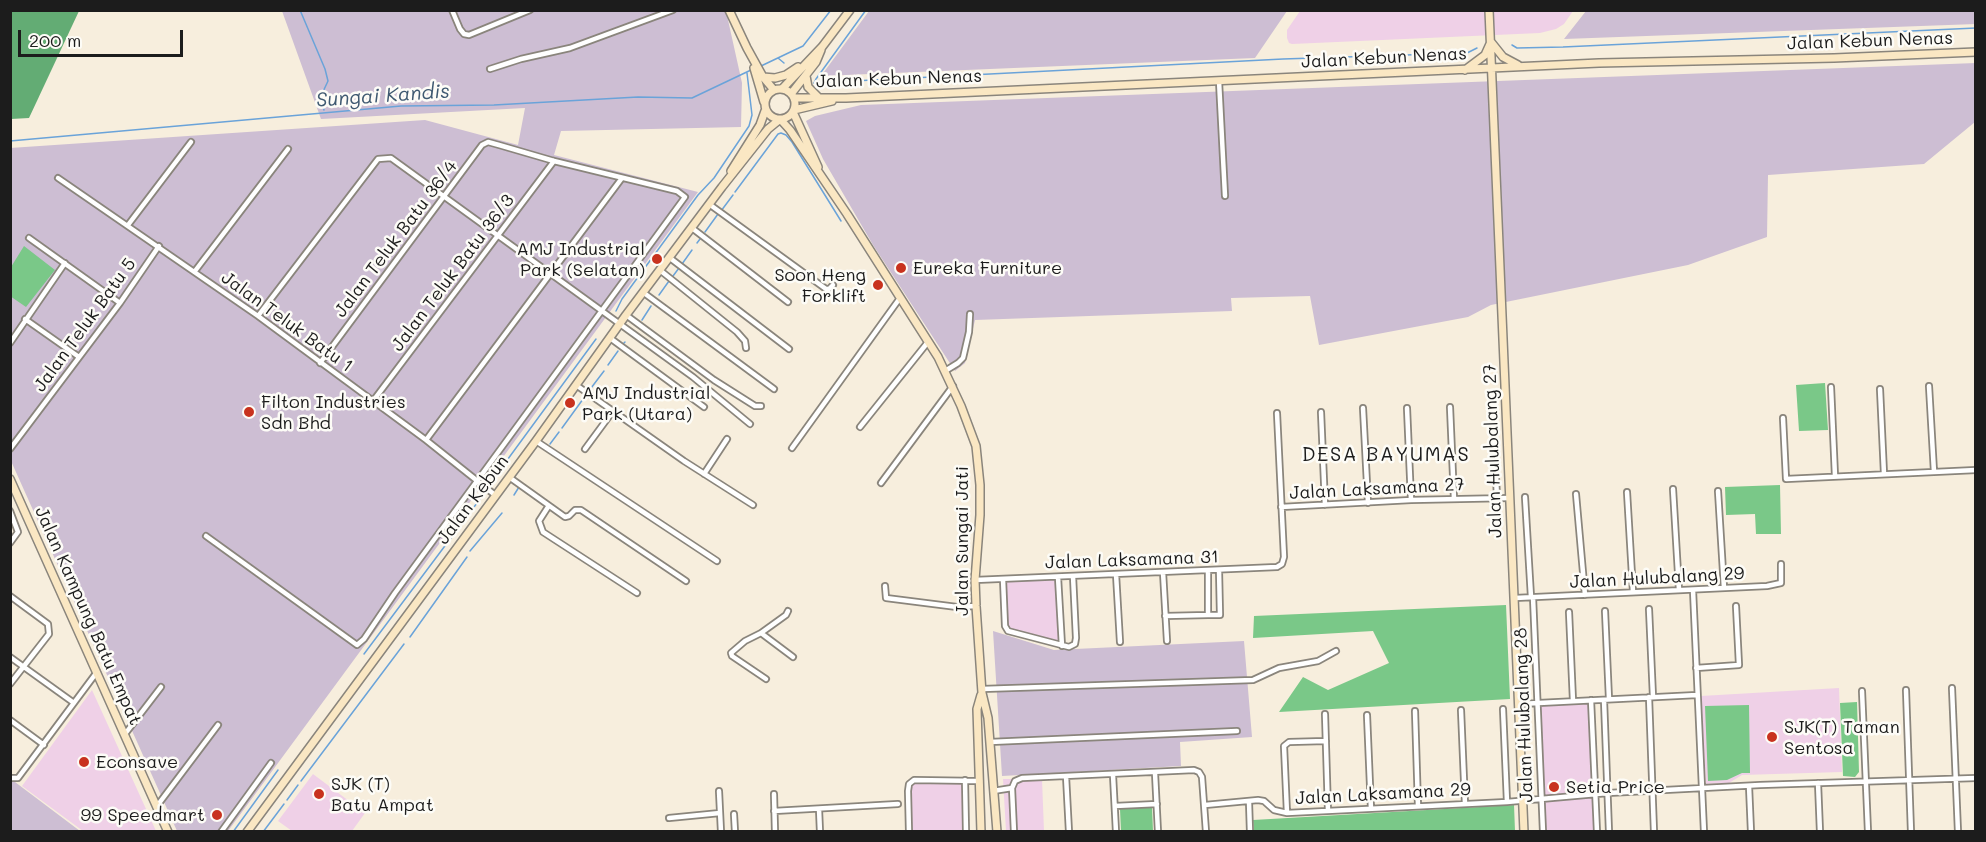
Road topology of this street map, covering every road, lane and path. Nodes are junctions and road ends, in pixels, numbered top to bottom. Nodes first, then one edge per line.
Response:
1 (452, 10) edge
2 (530, 10) edge
3 (673, 10) edge
4 (729, 10) edge
5 (850, 10) edge
6 (1489, 10) edge
7 (1491, 46) junction
8 (822, 47) junction
9 (747, 48) junction
10 (1976, 52) edge
11 (811, 56) junction
12 (1522, 67) junction
13 (1492, 68) junction
14 (490, 69) dead end
15 (1465, 70) junction
16 (806, 76) junction
17 (763, 77) junction
18 (1220, 81) junction
19 (782, 89) junction
20 (774, 90) junction
21 (792, 96) junction
22 (818, 97) junction
23 (846, 98) junction
24 (765, 106) junction
25 (794, 111) junction
26 (780, 120) junction
27 (191, 142) dead end
28 (288, 149) dead end
29 (554, 161) junction
30 (58, 178) dead end
31 (622, 178) junction
32 (824, 180) junction
33 (722, 187) junction
34 (1225, 196) dead end
35 (445, 198) junction
36 (710, 204) junction
37 (128, 225) junction
38 (692, 228) junction
39 (498, 237) junction
40 (29, 238) dead end
41 (159, 246) junction
42 (670, 258) junction
43 (65, 263) junction
44 (660, 270) junction
45 (195, 272) junction
46 (550, 275) junction
47 (833, 285) dead end
48 (644, 293) junction
49 (900, 298) junction
50 (788, 302) dead end
51 (120, 303) junction
52 (601, 312) junction
53 (970, 314) dead end
54 (626, 315) junction
55 (258, 316) junction
56 (25, 319) junction
57 (619, 326) junction
58 (610, 338) junction
59 (928, 342) junction
60 (10, 343) edge
61 (746, 348) dead end
62 (789, 349) dead end
63 (79, 357) junction
64 (320, 363) junction
65 (945, 370) junction
66 (576, 385) junction
67 (1929, 386) dead end
68 (953, 387) junction
69 (1831, 387) dead end
70 (774, 389) dead end
71 (1880, 389) dead end
72 (1492, 400) dead end
73 (373, 401) junction
74 (761, 406) dead end
75 (704, 407) dead end
76 (1450, 407) dead end
77 (1363, 408) dead end
78 (1407, 408) dead end
79 (613, 411) junction
80 (1321, 412) dead end
81 (1277, 413) dead end
82 (1783, 418) dead end
83 (750, 424) dead end
84 (860, 427) dead end
85 (727, 439) dead end
86 (426, 440) junction
87 (536, 441) junction
88 (792, 448) dead end
89 (10, 449) edge
90 (585, 449) dead end
91 (1976, 470) edge
92 (1934, 472) junction
93 (704, 474) junction
94 (1884, 474) junction
95 (1835, 476) junction
96 (509, 477) junction
97 (10, 479) edge
98 (478, 481) junction
99 (881, 483) dead end
100 (1673, 489) dead end
101 (1718, 491) dead end
102 (1627, 492) dead end
103 (1576, 494) dead end
104 (495, 495) junction
105 (1497, 497) junction
106 (1525, 497) dead end
107 (1510, 498) junction
108 (1454, 499) junction
109 (1411, 500) junction
110 (1368, 503) junction
111 (753, 505) dead end
112 (1325, 505) junction
113 (548, 507) junction
114 (1281, 507) junction
115 (10, 511) edge
116 (206, 536) dead end
117 (10, 543) edge
118 (717, 561) dead end
119 (1781, 564) dead end
120 (1208, 570) junction
121 (1219, 570) junction
122 (1163, 572) junction
123 (1116, 574) junction
124 (1073, 576) junction
125 (1058, 577) junction
126 (1002, 579) junction
127 (975, 580) junction
128 (686, 581) dead end
129 (885, 586) dead end
130 (1724, 588) junction
131 (1679, 590) junction
132 (1693, 590) junction
133 (1633, 592) junction
134 (637, 593) dead end
135 (1585, 595) junction
136 (10, 596) edge
137 (1532, 597) junction
138 (1515, 598) junction
139 (976, 606) junction
140 (1736, 606) dead end
141 (1648, 609) dead end
142 (788, 611) dead end
143 (1605, 611) dead end
144 (1569, 612) dead end
145 (1208, 615) junction
146 (1165, 616) junction
147 (761, 633) junction
148 (1167, 641) dead end
149 (1120, 642) dead end
150 (1062, 646) junction
151 (1336, 651) dead end
152 (10, 657) edge
153 (793, 657) dead end
154 (24, 667) junction
155 (1696, 668) junction
156 (97, 672) junction
157 (766, 679) dead end
158 (10, 684) edge
159 (161, 687) dead end
160 (1952, 688) dead end
161 (1906, 690) dead end
162 (982, 691) junction
163 (1862, 691) dead end
164 (1697, 695) junction
165 (1651, 697) junction
166 (1606, 699) junction
167 (1591, 700) junction
168 (1573, 701) junction
169 (74, 703) junction
170 (1537, 703) junction
171 (1519, 704) junction
172 (1503, 709) dead end
173 (1461, 710) dead end
174 (1414, 711) dead end
175 (1325, 714) dead end
176 (1367, 715) dead end
177 (10, 720) edge
178 (218, 725) dead end
179 (1237, 731) dead end
180 (125, 734) junction
181 (1326, 741) junction
182 (990, 742) junction
183 (44, 745) junction
184 (271, 763) dead end
185 (1155, 773) junction
186 (1113, 775) junction
187 (1066, 776) junction
188 (10, 778) edge
189 (1976, 778) edge
190 (1956, 779) junction
191 (965, 780) junction
192 (981, 781) junction
193 (1910, 781) junction
194 (1866, 782) junction
195 (1818, 783) junction
196 (1749, 786) junction
197 (1012, 788) junction
198 (1702, 788) junction
199 (719, 791) dead end
200 (993, 791) junction
201 (1652, 791) junction
202 (1608, 793) junction
203 (774, 794) dead end
204 (1595, 794) junction
205 (1541, 798) junction
206 (1523, 800) junction
207 (1249, 802) junction
208 (1507, 802) junction
209 (898, 804) dead end
210 (1157, 804) junction
211 (1465, 804) junction
212 (1205, 805) junction
213 (157, 806) junction
214 (1115, 806) junction
215 (1418, 806) junction
216 (1371, 808) junction
217 (819, 809) junction
218 (774, 811) junction
219 (1328, 811) junction
220 (720, 813) junction
221 (1287, 813) junction
222 (734, 814) dead end
223 (669, 818) dead end
224 (168, 831) edge
225 (221, 831) edge
226 (247, 831) edge
227 (721, 831) edge
228 (735, 831) edge
229 (775, 831) edge
230 (820, 831) edge
231 (909, 831) edge
232 (966, 831) edge
233 (981, 831) edge
234 (997, 831) edge
235 (1014, 831) edge
236 (1069, 831) edge
237 (1116, 831) edge
238 (1158, 831) edge
239 (1206, 831) edge
240 (1250, 831) edge
241 (1524, 831) edge
242 (1543, 831) edge
243 (1597, 831) edge
244 (1609, 831) edge
245 (1654, 831) edge
246 (1704, 831) edge
247 (1751, 831) edge
248 (1820, 831) edge
249 (1868, 831) edge
250 (1911, 831) edge
251 (1958, 831) edge

1 - 2 street
3 - 14 street
4 - 9 main road
5 - 8 main road
6 - 7 main road, Jalan Hulubalang 27
7 - 12 main road
7 - 13 main road, Jalan Hulubalang 27
7 - 15 main road
8 - 11 main road
8 - 16 main road
9 - 17 main road
9 - 24 main road
10 - 12 main road, Jalan Kebun Nenas
11 - 17 main road
11 - 19 main road
12 - 13 main road, Jalan Kebun Nenas
13 - 15 main road, Jalan Kebun Nenas
13 - 107 main road, Jalan Hulubalang 27
15 - 18 main road, Jalan Kebun Nenas
16 - 21 main road
16 - 22 main road
17 - 20 main road
18 - 23 main road, Jalan Kebun Nenas
18 - 34 street
19 - 20 main road
19 - 21 main road
20 - 24 main road
21 - 22 main road, Jalan Kebun Nenas
21 - 25 main road
22 - 23 main road, Jalan Kebun Nenas
23 - 25 main road
24 - 26 main road
24 - 33 main road, Jalan Kebun
25 - 26 main road
25 - 32 main road
26 - 32 main road, Jalan Sungai Jati
26 - 33 main road, Jalan Kebun
27 - 37 street
28 - 45 street
29 - 31 street
29 - 35 street, Jalan Teluk Batu 36/4
29 - 39 street, Jalan Teluk Batu 36/3
30 - 37 street, Jalan Teluk Batu 1
31 - 46 street
31 - 52 street
32 - 49 main road, Jalan Sungai Jati
33 - 36 main road, Jalan Kebun
35 - 39 street
35 - 55 street
35 - 64 street, Jalan Teluk Batu 36/4
36 - 38 main road, Jalan Kebun
36 - 47 street
37 - 41 street, Jalan Teluk Batu 1
38 - 42 main road, Jalan Kebun
38 - 50 street
39 - 46 street
39 - 73 street, Jalan Teluk Batu 36/3
40 - 43 street
41 - 45 street, Jalan Teluk Batu 1
41 - 51 street, Jalan Teluk Batu 5
42 - 44 main road, Jalan Kebun
42 - 62 street
43 - 51 street
43 - 56 street
44 - 48 main road, Jalan Kebun
44 - 61 street
45 - 55 street, Jalan Teluk Batu 1
46 - 52 street
46 - 86 street
48 - 54 main road, Jalan Kebun
48 - 70 street
49 - 59 main road, Jalan Sungai Jati
49 - 88 street
51 - 63 street, Jalan Teluk Batu 5
52 - 57 street
52 - 98 street
53 - 65 street
54 - 57 main road, Jalan Kebun
54 - 74 street
55 - 64 street, Jalan Teluk Batu 1
56 - 60 street
56 - 63 street
57 - 58 main road, Jalan Kebun
57 - 83 street
58 - 66 main road, Jalan Kebun
58 - 75 street
59 - 65 main road, Jalan Sungai Jati
59 - 84 street
63 - 89 street, Jalan Teluk Batu 5
64 - 73 street, Jalan Teluk Batu 1
65 - 68 main road, Jalan Sungai Jati
66 - 79 street
66 - 87 main road, Jalan Kebun
67 - 92 street
68 - 99 street
68 - 127 main road, Jalan Sungai Jati
69 - 95 street
71 - 94 street
72 - 105 street
73 - 86 street, Jalan Teluk Batu 1
76 - 108 street
77 - 110 street
78 - 109 street
79 - 90 street
79 - 93 street
80 - 112 street
81 - 114 street
82 - 95 street
85 - 93 street
86 - 98 street, Jalan Teluk Batu 1
87 - 96 main road, Jalan Kebun
87 - 118 street
91 - 92 street
92 - 94 street
93 - 111 street
94 - 95 street
96 - 104 main road, Jalan Kebun
96 - 113 street
97 - 156 main road, Jalan Kampung Batu Empat
98 - 104 street, Jalan Teluk Batu 1
98 - 116 street
100 - 131 street
101 - 130 street
102 - 133 street
103 - 135 street
104 - 226 main road, Jalan Kebun
105 - 107 street, Jalan Laksamana 27
105 - 108 street, Jalan Laksamana 27
106 - 137 street, Jalan Hulubalang 28
107 - 138 main road, Jalan Hulubalang 27
108 - 109 street, Jalan Laksamana 27
109 - 110 street, Jalan Laksamana 27
110 - 112 street, Jalan Laksamana 27
112 - 114 street, Jalan Laksamana 27
113 - 128 street
113 - 134 street
114 - 121 street, Jalan Laksamana 31
115 - 117 street
119 - 130 street, Jalan Hulubalang 29
120 - 121 street, Jalan Laksamana 31
120 - 122 street, Jalan Laksamana 31
120 - 145 street
121 - 145 street
122 - 123 street, Jalan Laksamana 31
122 - 146 street
123 - 124 street, Jalan Laksamana 31
123 - 149 street
124 - 125 street, Jalan Laksamana 31
124 - 150 street
125 - 126 street, Jalan Laksamana 31
125 - 150 street
126 - 127 street, Jalan Laksamana 31
126 - 150 street
127 - 139 main road, Jalan Sungai Jati
129 - 139 street
130 - 132 street, Jalan Hulubalang 29
131 - 132 street, Jalan Hulubalang 29
131 - 133 street, Jalan Hulubalang 29
132 - 155 street
133 - 135 street, Jalan Hulubalang 29
135 - 137 street, Jalan Hulubalang 29
136 - 154 street
137 - 138 street, Jalan Hulubalang 29
137 - 170 street, Jalan Hulubalang 28
138 - 171 main road, Jalan Hulubalang 27
139 - 162 main road, Jalan Sungai Jati
140 - 155 street
141 - 165 street
142 - 147 street
143 - 166 street
144 - 168 street
145 - 146 street
146 - 148 street
147 - 153 street
147 - 157 street
151 - 162 street
152 - 154 street
154 - 158 street
154 - 169 street
155 - 164 street
156 - 169 street
156 - 180 main road, Jalan Kampung Batu Empat
159 - 180 street
160 - 190 street
161 - 193 street
162 - 182 main road, Jalan Sungai Jati
162 - 192 main road, Jalan Sungai Jati
163 - 194 street
164 - 165 street
164 - 198 street
165 - 166 street
165 - 201 street
166 - 167 street
166 - 202 street
167 - 168 street
167 - 204 street
168 - 170 street
169 - 183 street
170 - 171 street
170 - 205 street, Jalan Hulubalang 28
171 - 206 main road, Jalan Hulubalang 27
172 - 208 street
173 - 211 street
174 - 215 street
175 - 181 street
176 - 216 street
177 - 183 street
178 - 213 street
179 - 182 street
180 - 213 main road, Jalan Kampung Batu Empat
181 - 219 street
181 - 221 street
182 - 200 main road, Jalan Sungai Jati
183 - 188 street
184 - 225 street
185 - 186 street
185 - 210 street
185 - 212 street
186 - 187 street
186 - 214 street
187 - 197 street
187 - 236 street
189 - 190 street, Jalan Laksamana 29
190 - 193 street, Jalan Laksamana 29
190 - 251 street
191 - 192 street
191 - 231 street
191 - 232 street
192 - 233 main road, Jalan Sungai Jati
193 - 194 street, Jalan Laksamana 29
193 - 250 street
194 - 195 street, Jalan Laksamana 29
194 - 249 street
195 - 196 street, Jalan Laksamana 29
195 - 248 street
196 - 198 street, Jalan Laksamana 29
196 - 247 street
197 - 200 street
197 - 235 street
198 - 201 street, Jalan Laksamana 29
198 - 246 street
199 - 220 street
200 - 234 main road, Jalan Sungai Jati
201 - 202 street, Jalan Laksamana 29
201 - 245 street
202 - 204 street, Jalan Laksamana 29
202 - 244 street
203 - 218 street
204 - 205 street, Jalan Laksamana 29
204 - 243 street
205 - 206 street, Jalan Laksamana 29
205 - 242 street, Jalan Hulubalang 28
206 - 208 street, Jalan Laksamana 29
206 - 241 main road, Jalan Hulubalang 27
207 - 212 street
207 - 221 street, Jalan Laksamana 29
207 - 240 street
208 - 211 street, Jalan Laksamana 29
209 - 217 street
210 - 214 street
210 - 238 street
211 - 215 street, Jalan Laksamana 29
212 - 239 street
213 - 224 main road, Jalan Kampung Batu Empat
214 - 237 street
215 - 216 street, Jalan Laksamana 29
216 - 219 street, Jalan Laksamana 29
217 - 218 street
217 - 230 street
218 - 229 street
219 - 221 street, Jalan Laksamana 29
220 - 223 street
220 - 227 street
222 - 228 street

